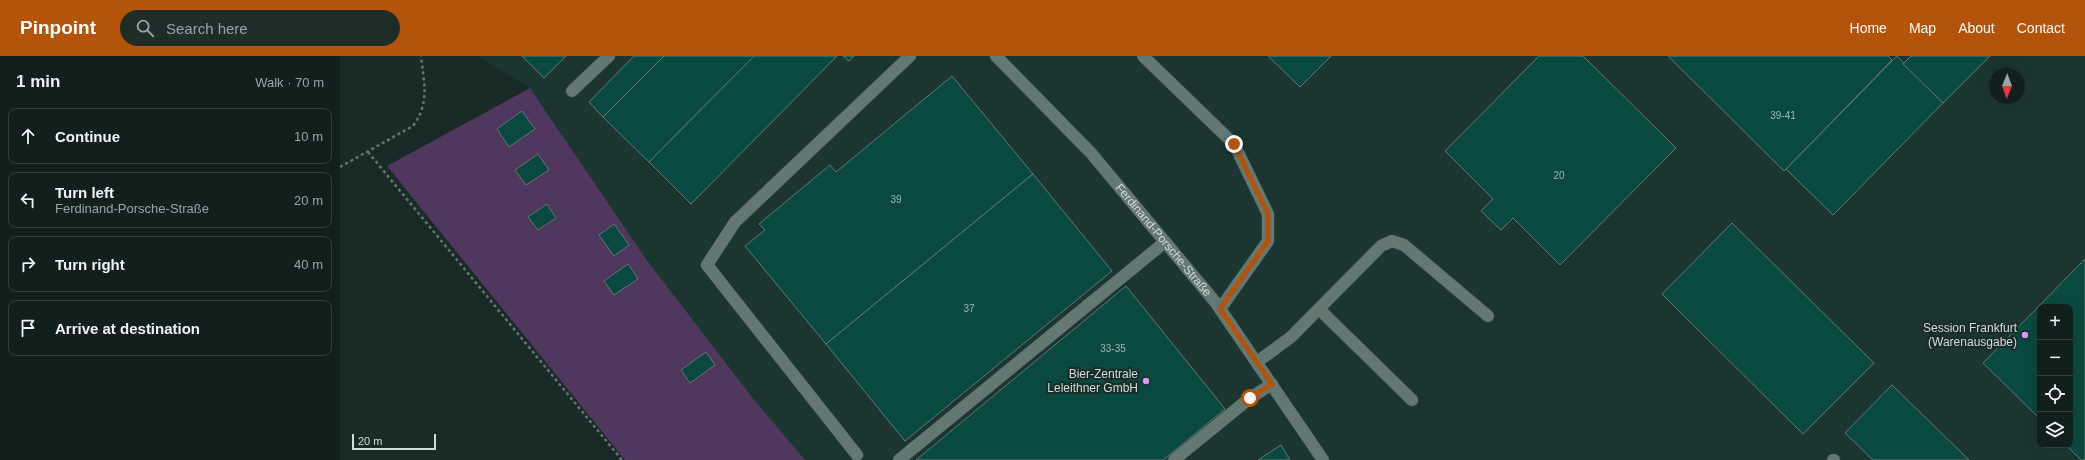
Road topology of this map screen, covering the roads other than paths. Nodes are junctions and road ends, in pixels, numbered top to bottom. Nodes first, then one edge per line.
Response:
1 (609, 56) edge
2 (910, 56) edge
3 (996, 56) edge
4 (1144, 56) edge
5 (572, 92) dead end
6 (1165, 242) junction
7 (1220, 309) junction
8 (1319, 309) junction
9 (1488, 316) dead end
10 (1257, 362) junction
11 (1272, 384) junction
12 (1412, 400) dead end
13 (857, 455) dead end
14 (899, 460) edge
15 (1174, 460) edge
16 (1323, 460) edge

1 - 5 street
2 - 13 street
3 - 6 street, Ferdinand-Porsche-Straße
4 - 7 street
6 - 7 street, Ferdinand-Porsche-Straße
6 - 14 street
7 - 10 street, Ferdinand-Porsche-Straße
8 - 9 street
8 - 10 street
8 - 12 street
10 - 11 street, Ferdinand-Porsche-Straße
11 - 15 street
11 - 16 street, Ferdinand-Porsche-Straße

